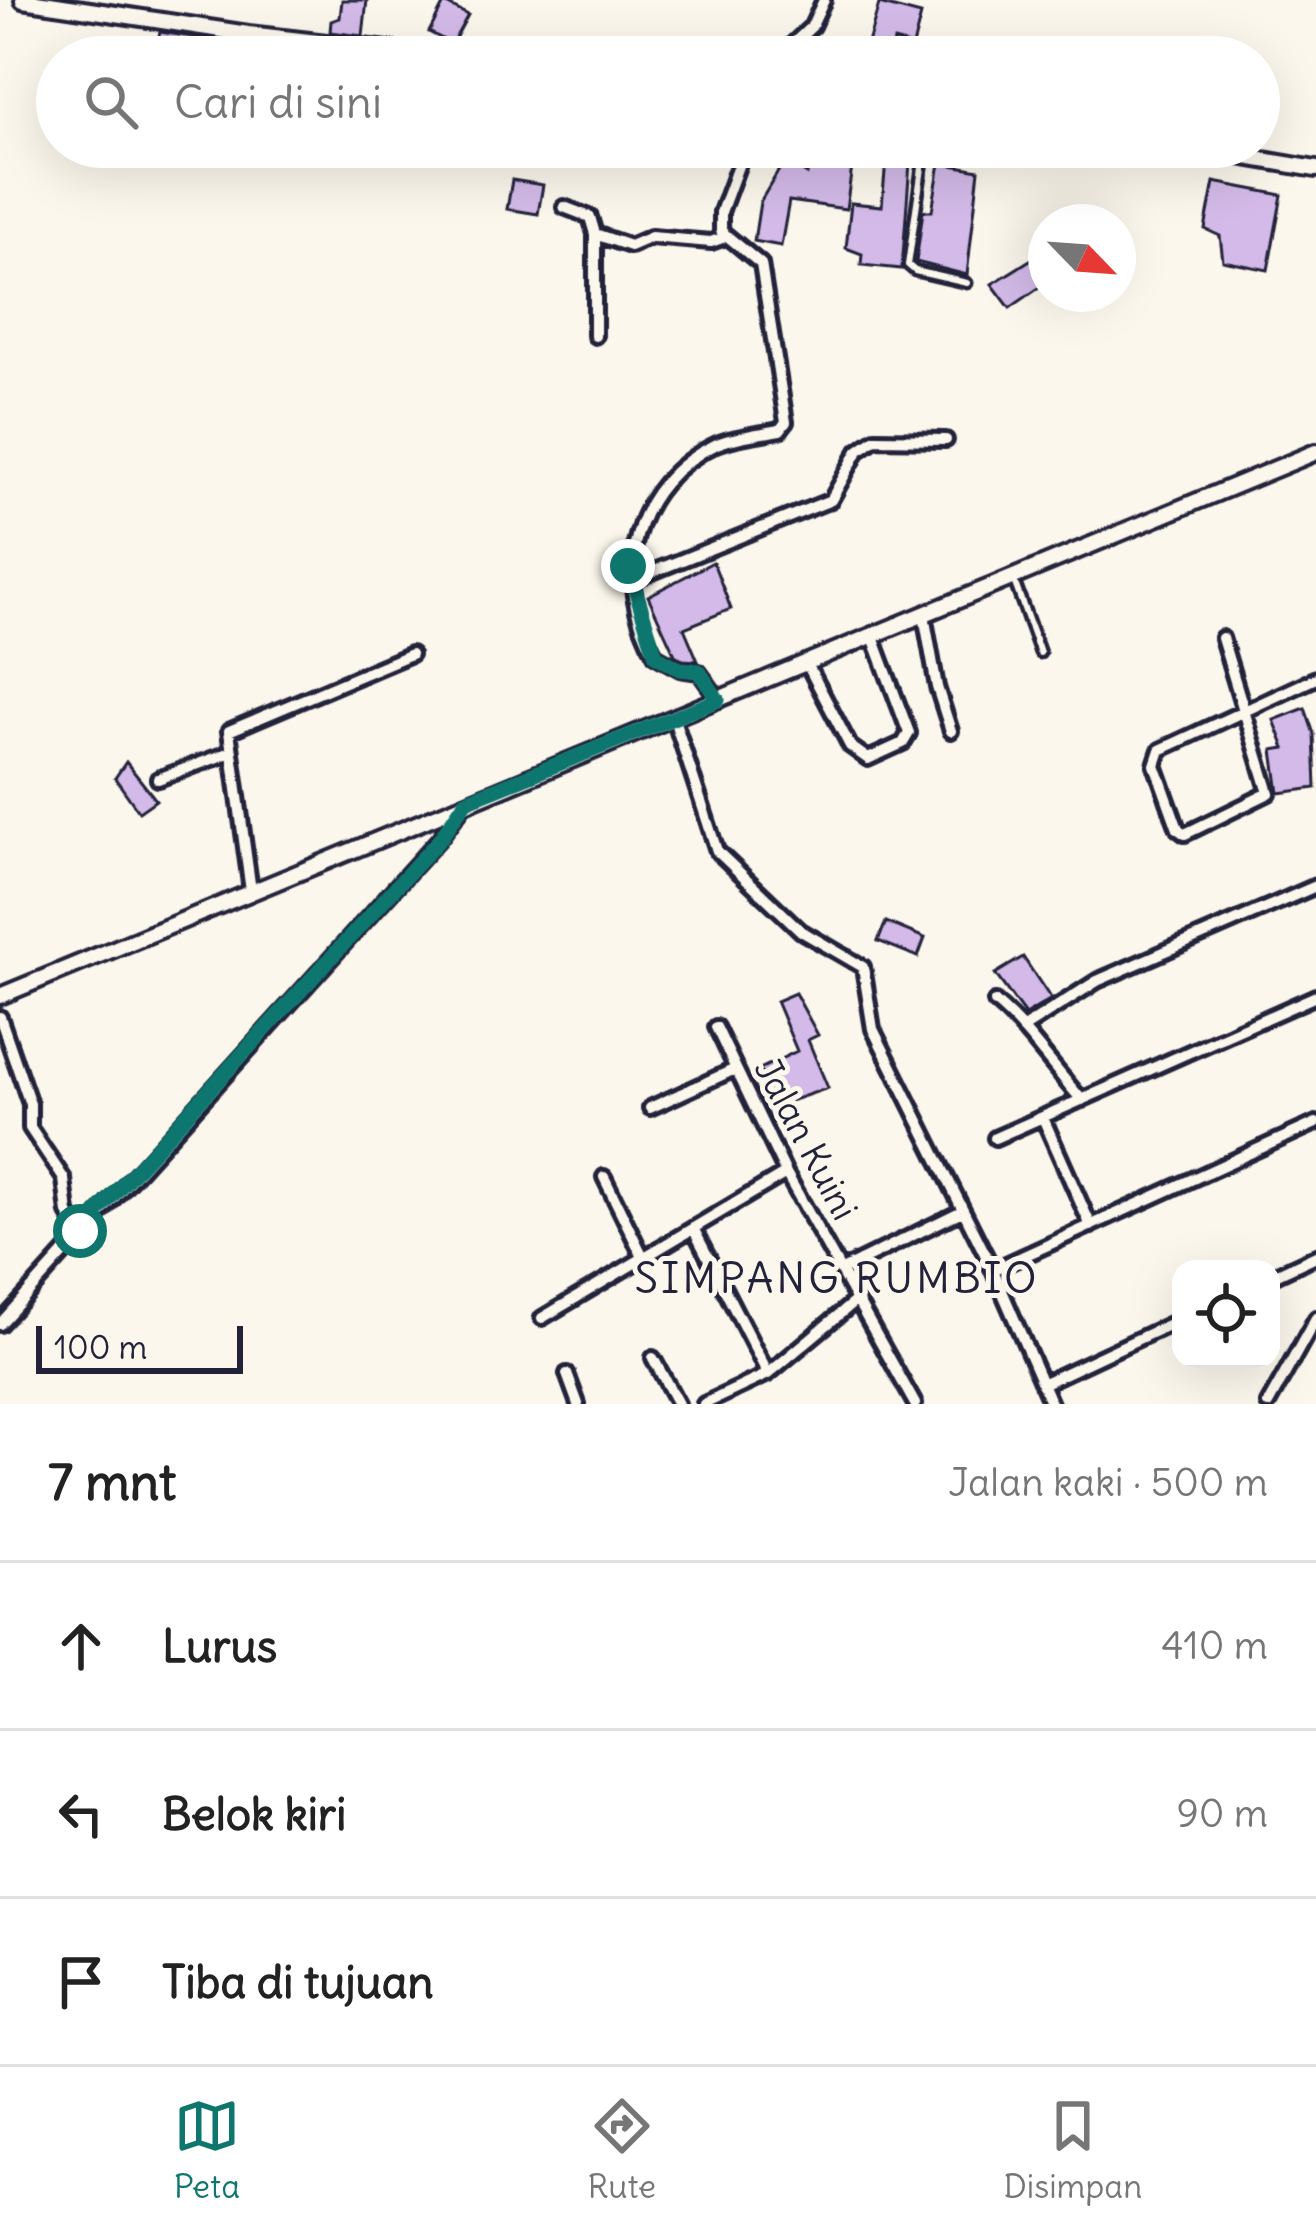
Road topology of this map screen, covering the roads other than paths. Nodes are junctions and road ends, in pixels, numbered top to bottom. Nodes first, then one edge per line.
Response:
1 (23, 0) edge
2 (824, 0) edge
3 (248, 34) joint
4 (265, 36) edge
5 (801, 36) edge
6 (1280, 163) edge
7 (737, 168) edge
8 (922, 168) edge
9 (1316, 169) edge
10 (564, 207) dead end
11 (595, 233) junction
12 (725, 237) junction
13 (967, 283) dead end
14 (595, 336) dead end
15 (946, 440) dead end
16 (1316, 452) edge
17 (1013, 578) junction
18 (630, 581) junction
19 (924, 615) junction
20 (873, 637) junction
21 (1222, 638) dead end
22 (1040, 653) dead end
23 (411, 654) dead end
24 (806, 662) junction
25 (1316, 678) edge
26 (718, 700) junction
27 (1247, 709) junction
28 (674, 719) junction
29 (951, 731) dead end
30 (231, 752) junction
31 (158, 779) dead end
32 (466, 801) junction
33 (1316, 886) edge
34 (251, 891) junction
35 (0, 996) edge
36 (1316, 996) edge
37 (995, 1002) dead end
38 (0, 1017) edge
39 (716, 1027) dead end
40 (1025, 1027) junction
41 (733, 1070) junction
42 (1082, 1100) junction
43 (650, 1108) dead end
44 (1043, 1118) junction
45 (1316, 1123) edge
46 (995, 1138) dead end
47 (786, 1173) junction
48 (604, 1177) dead end
49 (960, 1212) junction
50 (1091, 1226) junction
51 (693, 1228) junction
52 (80, 1231) junction
53 (1316, 1256) edge
54 (643, 1257) junction
55 (844, 1269) junction
56 (993, 1270) junction
57 (1280, 1273) edge
58 (859, 1298) junction
59 (542, 1318) dead end
60 (1316, 1318) edge
61 (1172, 1323) edge
62 (0, 1324) edge
63 (653, 1358) dead end
64 (567, 1374) dead end
65 (767, 1374) junction
66 (1042, 1384) junction
67 (578, 1404) edge
68 (678, 1404) edge
69 (704, 1404) edge
70 (915, 1404) edge
71 (1051, 1404) edge
72 (1268, 1404) edge

1 - 3 street
2 - 5 street
3 - 4 street
6 - 9 street
7 - 12 street
8 - 13 lane
10 - 11 street
11 - 12 street
11 - 14 street
12 - 18 street
15 - 18 street
16 - 17 street
17 - 19 street
17 - 22 lane
18 - 26 street
19 - 20 street
19 - 29 street
20 - 24 street
20 - 24 street
21 - 27 street
23 - 30 street
24 - 26 street
25 - 27 street
26 - 28 street
27 - 27 street
28 - 32 street
28 - 49 street
30 - 31 street
30 - 34 street
32 - 34 street
32 - 52 street
33 - 40 street
34 - 35 street
36 - 42 street
37 - 40 street
38 - 52 street
39 - 41 street, Jalan Kuini
40 - 42 street
41 - 43 street
41 - 47 street, Jalan Kuini
42 - 44 street
44 - 46 street
44 - 50 street
45 - 50 street
47 - 51 street
47 - 55 street, Jalan Kuini
48 - 54 street
49 - 55 street
49 - 56 street
50 - 56 street
51 - 54 street
51 - 65 street
52 - 62 street
53 - 57 street
54 - 59 street
55 - 58 street, Jalan Kuini
56 - 66 street
58 - 65 street
58 - 70 street, Jalan Kuini
60 - 72 street
61 - 66 street
63 - 68 street
64 - 67 street
65 - 69 street
66 - 71 street

